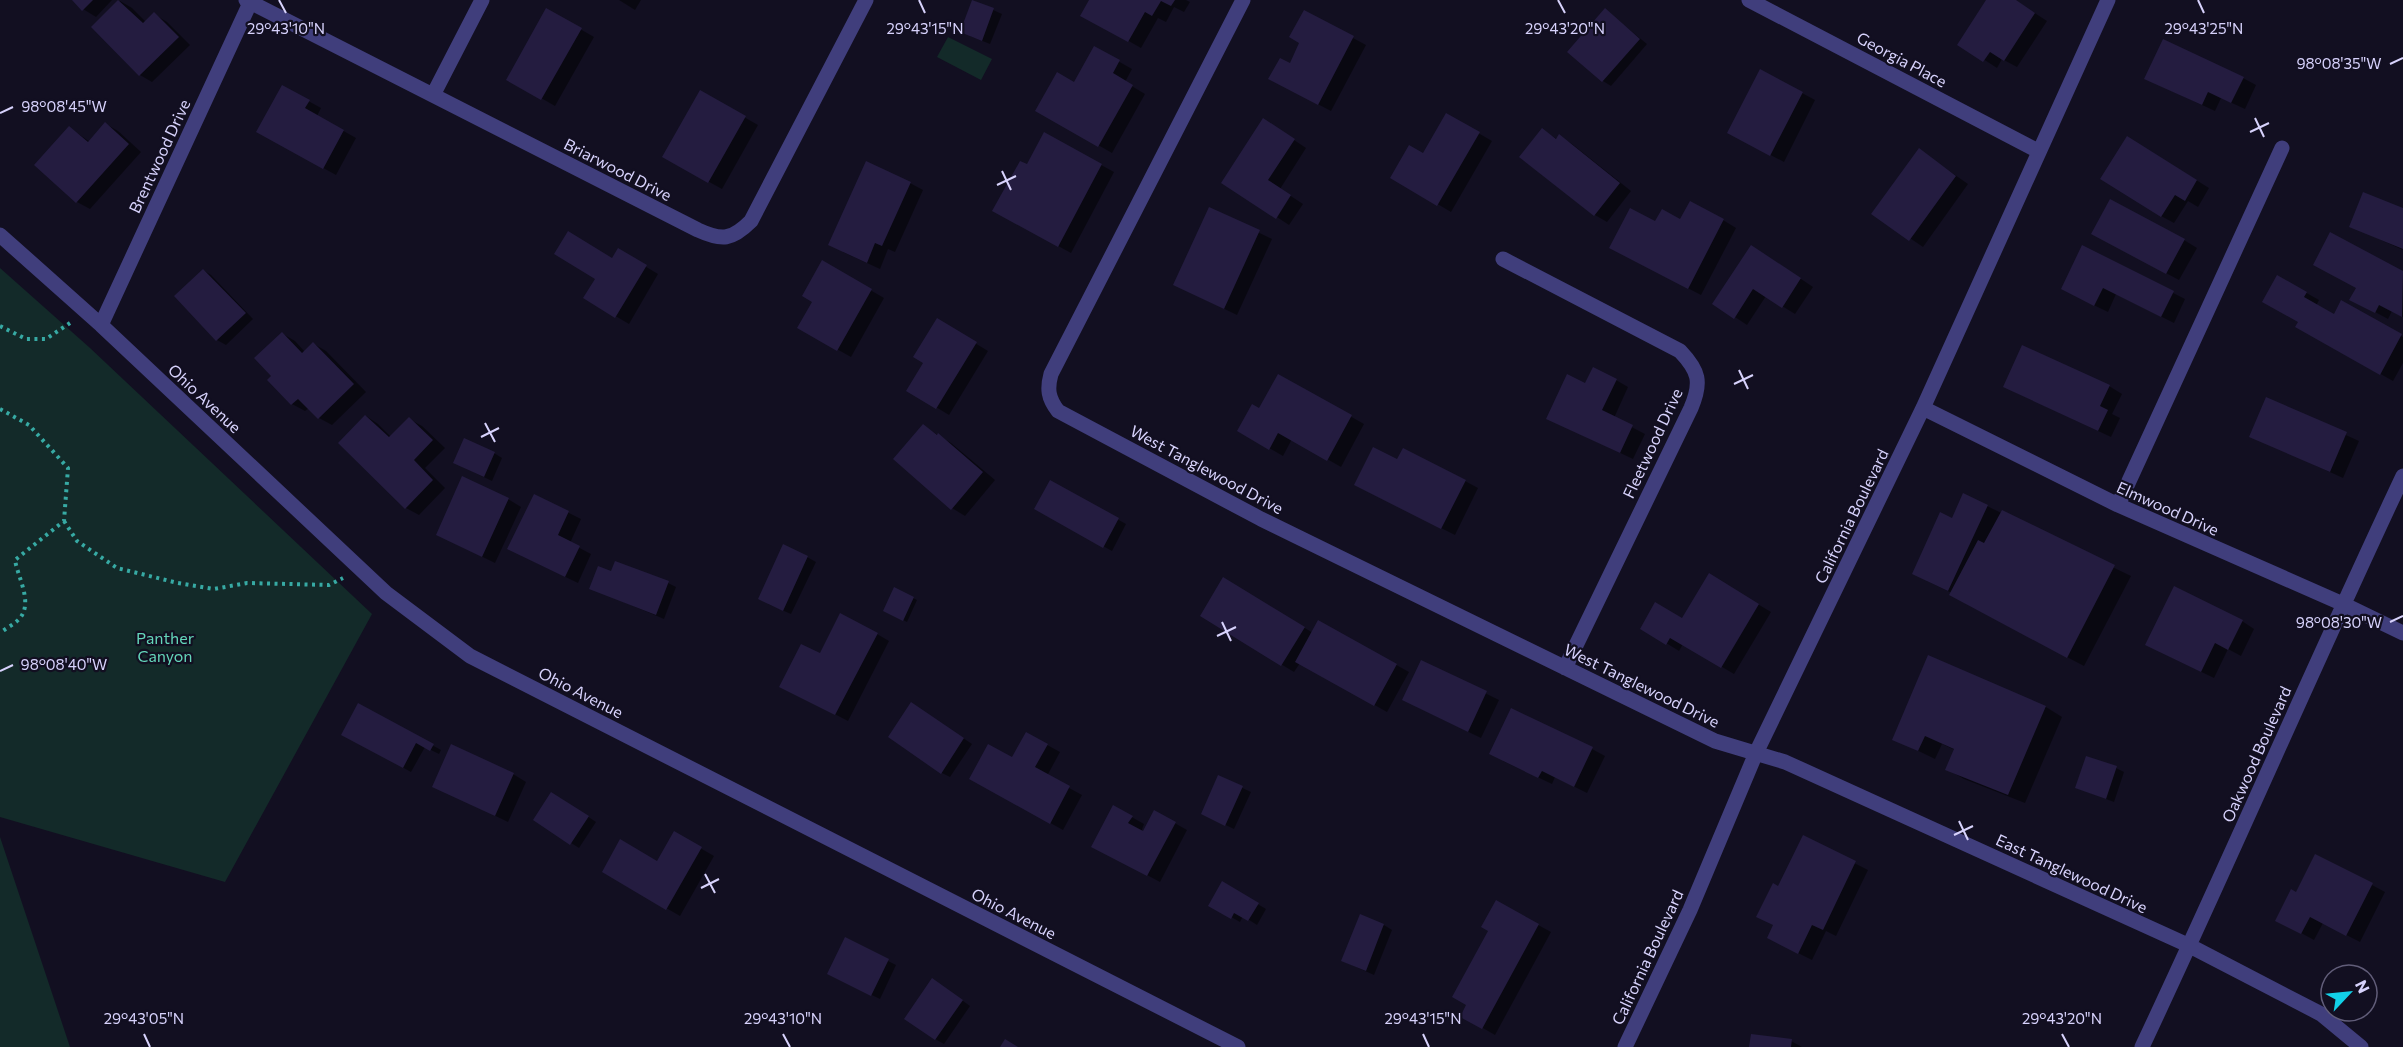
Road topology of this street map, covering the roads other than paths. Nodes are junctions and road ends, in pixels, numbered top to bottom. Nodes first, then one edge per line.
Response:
1 (482, 0) edge
2 (866, 0) edge
3 (1243, 0) edge
4 (1749, 0) edge
5 (2108, 0) edge
6 (248, 1) edge
7 (433, 95) junction
8 (2282, 148) dead end
9 (2038, 151) junction
10 (0, 235) edge
11 (1503, 259) dead end
12 (101, 325) junction
13 (1923, 408) junction
14 (2403, 476) edge
15 (2118, 505) junction
16 (2343, 604) junction
17 (2403, 633) edge
18 (1564, 668) junction
19 (1756, 753) junction
20 (2190, 946) junction
21 (1238, 1047) edge
22 (1625, 1047) edge
23 (2142, 1047) edge
24 (2361, 1047) edge

1 - 7 street
2 - 7 street, Briarwood Drive
3 - 18 street, West Tanglewood Drive
4 - 9 street, Georgia Place
5 - 9 street, California Boulevard
6 - 7 street, Briarwood Drive
6 - 12 street, Brentwood Drive
8 - 15 street
9 - 13 street, California Boulevard
10 - 12 street, Ohio Avenue
11 - 18 street, Fleetwood Drive
12 - 21 street, Ohio Avenue
13 - 15 street, Elmwood Drive
13 - 19 street, California Boulevard
14 - 16 street, Oakwood Boulevard
15 - 16 street, Elmwood Drive
16 - 17 street, Elmwood Drive
16 - 20 street, Oakwood Boulevard
18 - 19 street, West Tanglewood Drive
19 - 20 street, East Tanglewood Drive
19 - 22 street, California Boulevard
20 - 23 street, Oakwood Boulevard
20 - 24 street, East Tanglewood Drive

